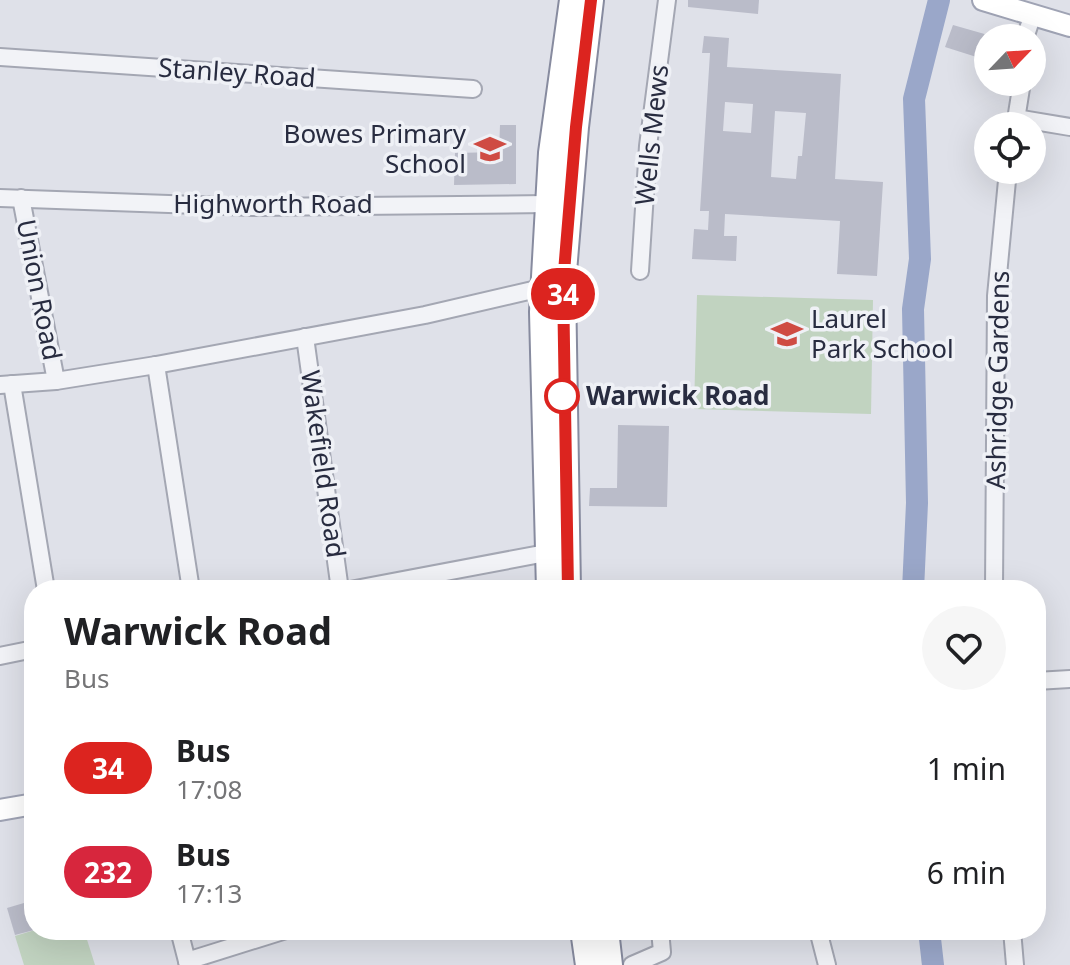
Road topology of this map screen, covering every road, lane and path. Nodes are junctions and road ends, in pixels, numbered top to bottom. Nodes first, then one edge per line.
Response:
1 (572, 0) edge
2 (591, 0) edge
3 (667, 0) edge
4 (983, 0) edge
5 (1032, 17) junction
6 (1030, 24) edge
7 (1070, 26) edge
8 (0, 57) edge
9 (473, 89) dead end
10 (1046, 125) edge
11 (1070, 127) edge
12 (1007, 184) edge
13 (0, 198) edge
14 (21, 198) junction
15 (547, 204) junction
16 (640, 271) dead end
17 (553, 285) junction
18 (305, 337) junction
19 (156, 365) junction
20 (56, 381) junction
21 (6, 385) edge
22 (546, 553) junction
23 (44, 580) edge
24 (189, 580) edge
25 (339, 580) edge
26 (403, 580) edge
27 (548, 580) edge
28 (568, 580) edge
29 (994, 580) edge
30 (24, 651) edge
31 (0, 656) edge
32 (1070, 679) edge
33 (1046, 680) edge
34 (24, 806) edge
35 (0, 810) edge
36 (181, 940) edge
37 (256, 940) edge
38 (584, 940) edge
39 (607, 940) edge
40 (661, 940) edge
41 (821, 940) edge
42 (1013, 940) edge
43 (187, 963) edge
44 (588, 965) edge
45 (610, 965) edge
46 (632, 965) edge
47 (827, 965) edge
48 (1015, 965) edge

1 - 15 highway
2 - 17 highway
3 - 16 street, Wells Mews
4 - 5 main road
5 - 6 street
5 - 7 main road
8 - 9 street, Stanley Road
10 - 11 street
12 - 29 street, Ashridge Gardens
13 - 14 street, Highworth Road
14 - 15 street, Highworth Road
14 - 20 street, Union Road
15 - 17 highway
17 - 18 street
17 - 22 highway
17 - 28 highway
18 - 19 street
18 - 25 street, Wakefield Road
19 - 20 street
19 - 24 street
20 - 21 street
21 - 23 street
22 - 26 street
22 - 27 highway
30 - 31 street
32 - 33 street
34 - 35 main road
36 - 43 street
37 - 43 street
38 - 44 highway
39 - 45 highway
40 - 46 street
41 - 47 street
42 - 48 street

